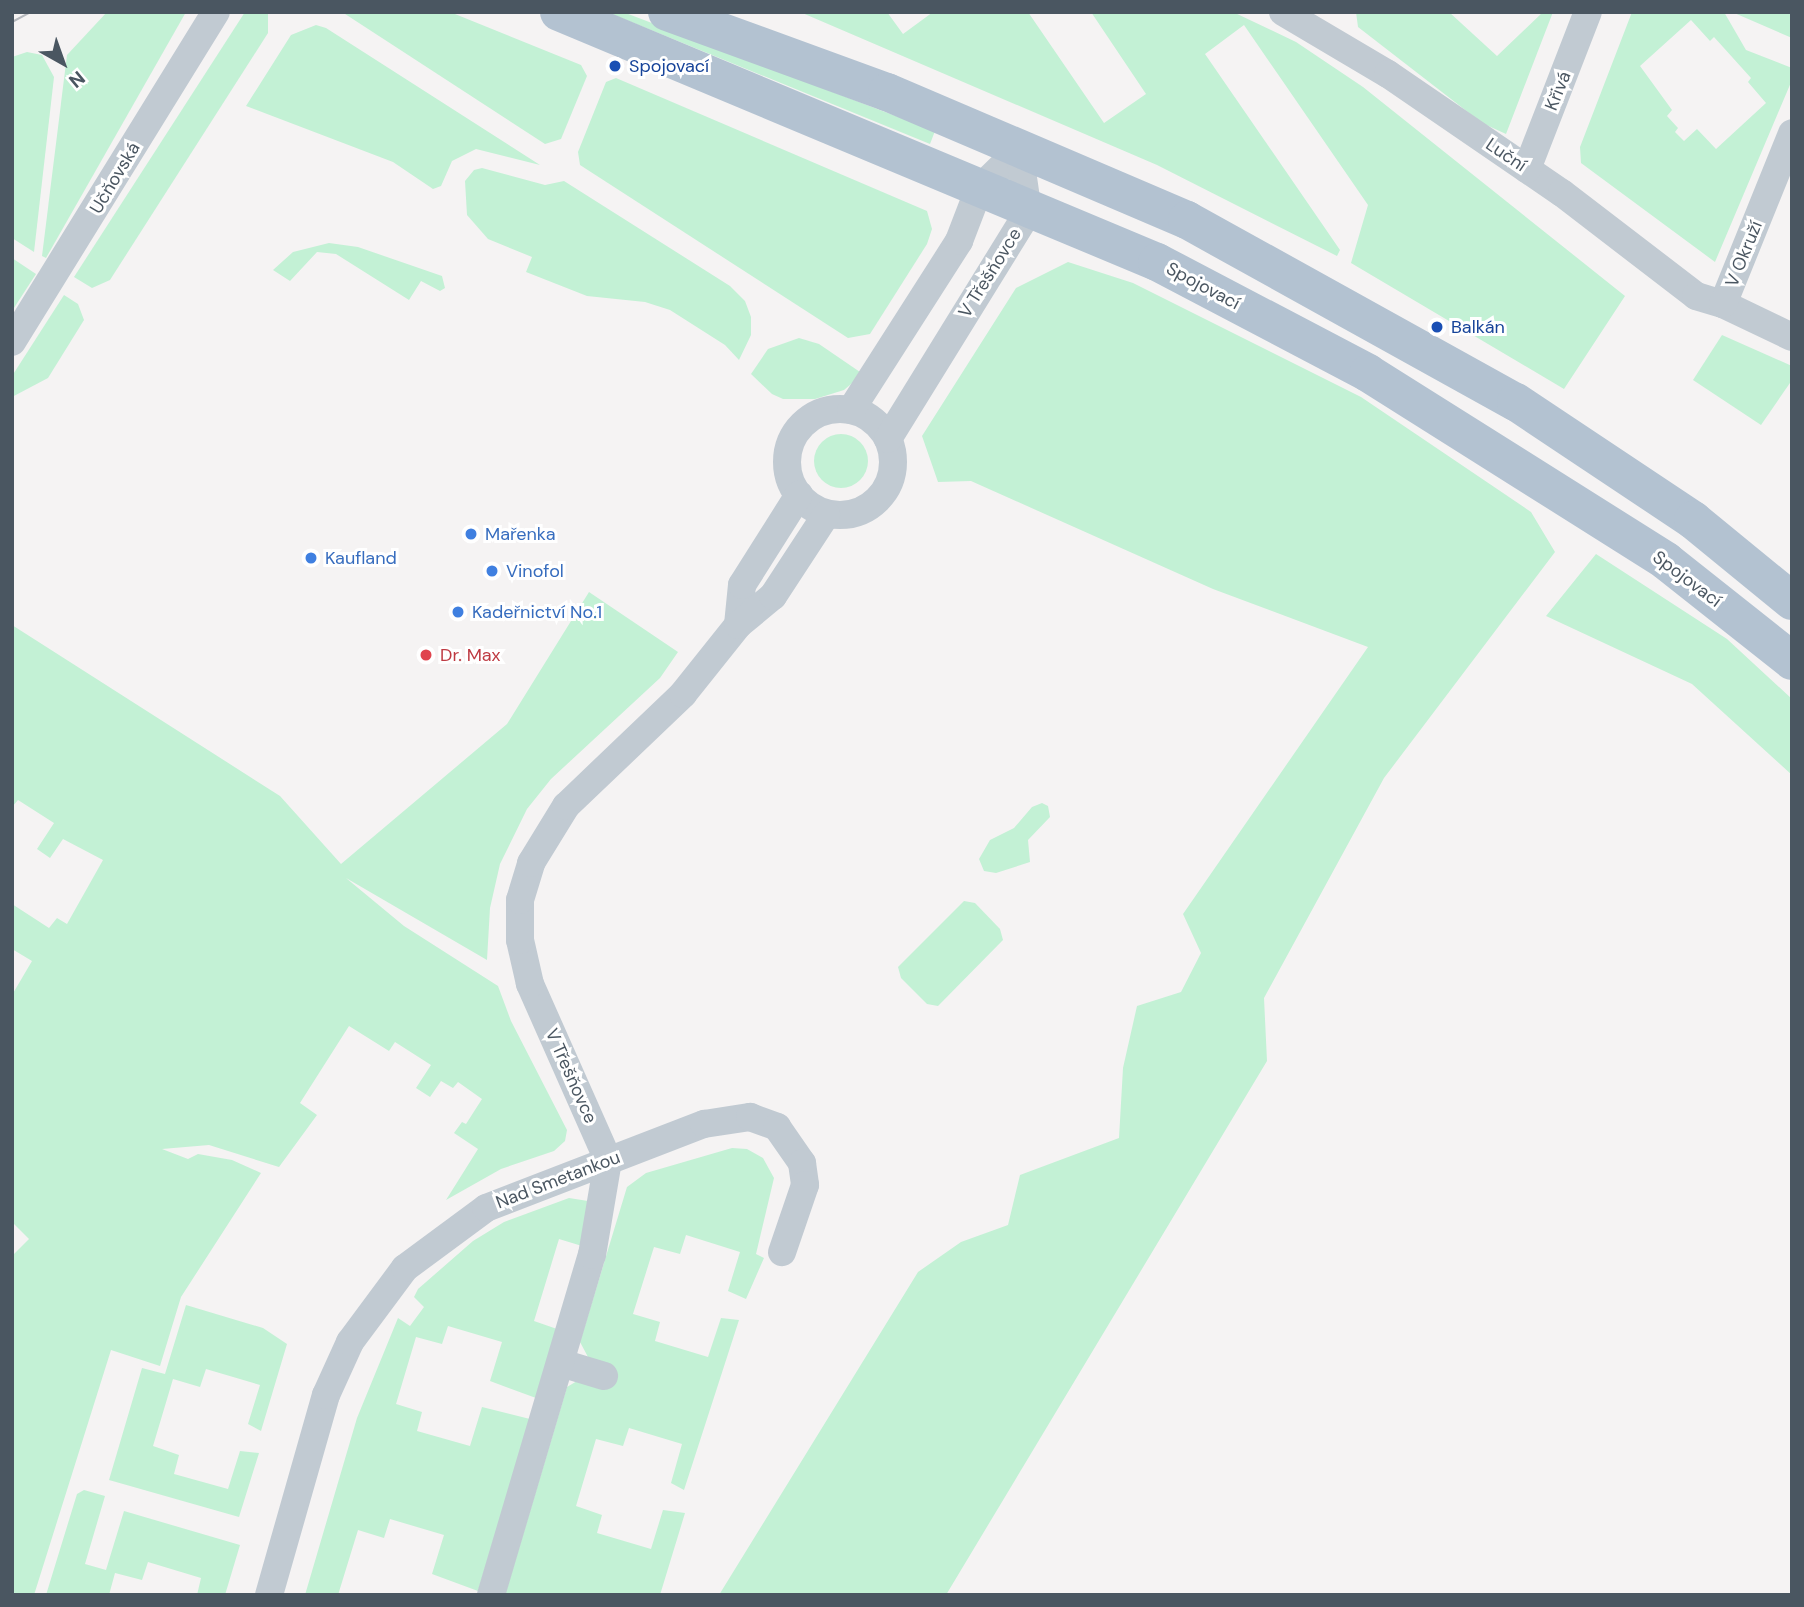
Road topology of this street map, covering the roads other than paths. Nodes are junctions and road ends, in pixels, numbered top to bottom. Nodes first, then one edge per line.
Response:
1 (216, 12) edge
2 (559, 12) edge
3 (667, 12) edge
4 (1283, 12) edge
5 (1588, 12) edge
6 (1792, 133) edge
7 (1019, 150) junction
8 (1527, 169) junction
9 (979, 188) junction
10 (1028, 212) junction
11 (1723, 304) junction
12 (1792, 337) edge
13 (12, 342) edge
14 (851, 410) junction
15 (888, 439) junction
16 (799, 495) junction
17 (826, 515) junction
18 (1792, 601) edge
19 (738, 625) junction
20 (1792, 661) edge
21 (608, 1160) junction
22 (782, 1252) dead end
23 (561, 1363) junction
24 (604, 1376) dead end
25 (269, 1595) edge
26 (491, 1595) edge

1 - 13 street, Učňovská
2 - 9 main road, Spojovací
3 - 7 main road
4 - 8 street, Luční
5 - 8 street, Křivá
6 - 11 street, V Okruží
7 - 9 street
7 - 10 street, V Třešňovce
7 - 18 main road
8 - 11 street, Luční
9 - 10 main road, Spojovací
9 - 14 street
10 - 15 street, V Třešňovce
10 - 20 main road, Spojovací
11 - 12 street, V Okruží
14 - 15 street
14 - 16 street
15 - 17 street
16 - 17 street
16 - 19 street
17 - 19 street, V Třešňovce
19 - 21 street, V Třešňovce
21 - 22 street, Nad Smetankou
21 - 23 street
21 - 25 street, Nad Smetankou
23 - 24 street
23 - 26 street

